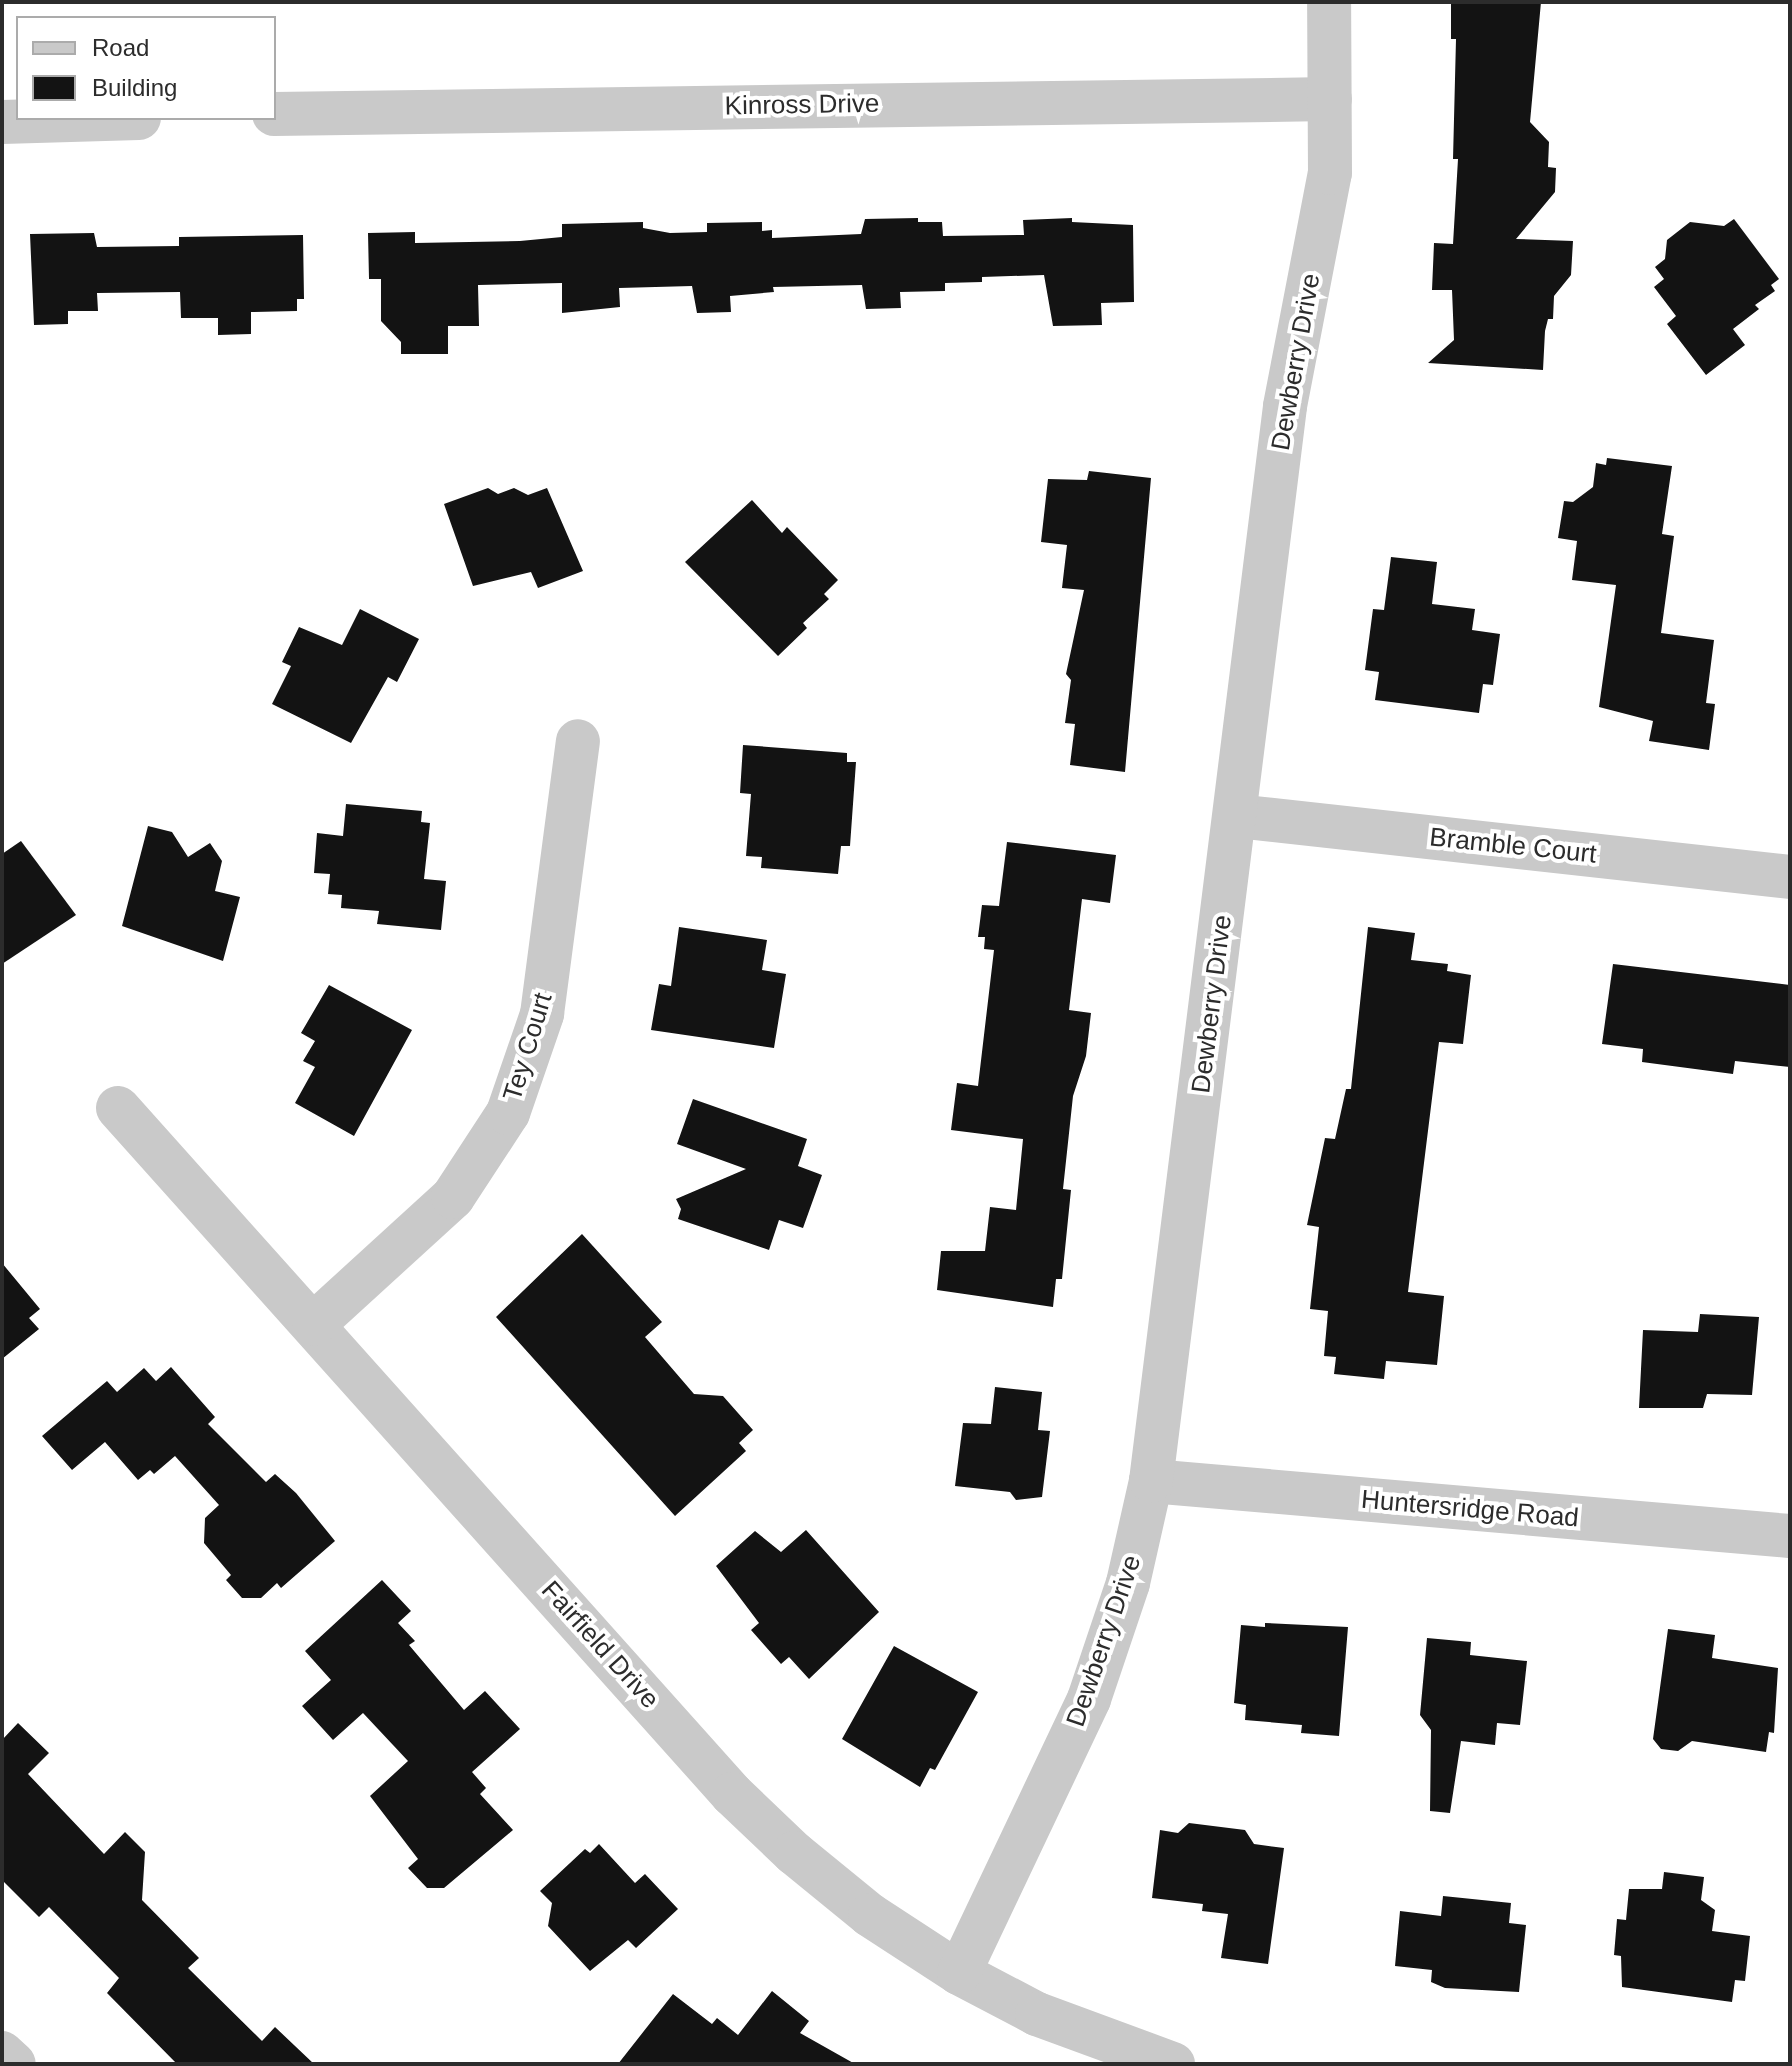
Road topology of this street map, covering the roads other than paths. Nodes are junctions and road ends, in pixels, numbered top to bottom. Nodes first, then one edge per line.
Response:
1 (1329, 2) edge
2 (1330, 99) junction
3 (276, 114) edge
4 (70, 120) edge
5 (2, 122) edge
6 (578, 741) dead end
7 (1236, 816) junction
8 (1790, 877) edge
9 (118, 1108) dead end
10 (314, 1324) junction
11 (1151, 1481) junction
12 (1790, 1536) edge
13 (959, 1973) junction
14 (2, 2053) edge
15 (14, 2064) edge
16 (1173, 2064) edge

1 - 2 street, Dewberry Drive
2 - 3 street, Kinross Drive
2 - 7 street, Dewberry Drive
4 - 5 street
6 - 10 street, Tey Court
7 - 8 street, Bramble Court
7 - 11 street, Dewberry Drive
9 - 10 street, Fairfield Drive
10 - 13 street, Fairfield Drive
11 - 12 street, Huntersridge Road
11 - 13 street, Dewberry Drive
13 - 16 street, Fairfield Drive
14 - 15 street

